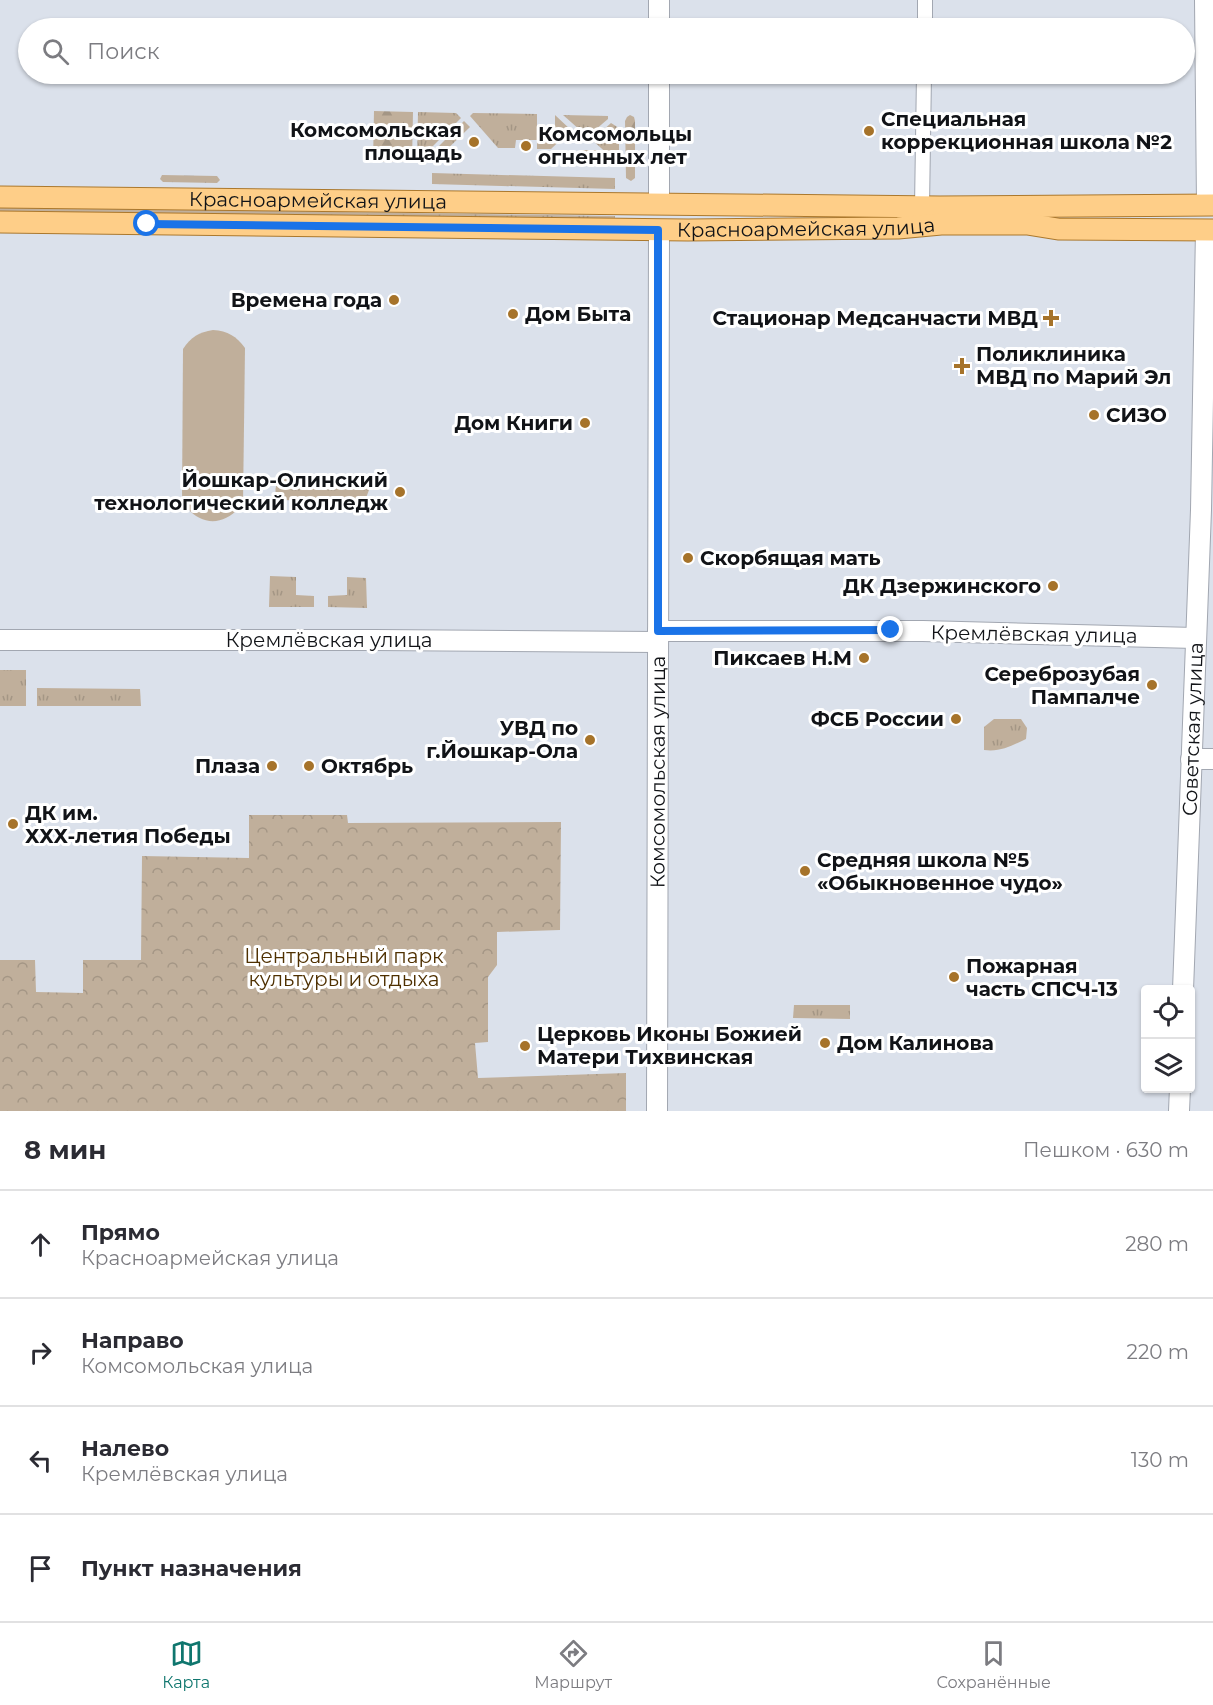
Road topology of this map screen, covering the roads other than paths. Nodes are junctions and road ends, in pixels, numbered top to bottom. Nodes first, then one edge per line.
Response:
1 (659, 0) edge
2 (925, 0) edge
3 (1204, 0) edge
4 (659, 18) edge
5 (925, 18) edge
6 (659, 84) edge
7 (924, 84) edge
8 (0, 197) edge
9 (659, 204) junction
10 (1210, 205) edge
11 (922, 216) junction
12 (0, 222) edge
13 (658, 230) junction
14 (1210, 230) edge
15 (658, 636) junction
16 (1195, 638) junction
17 (0, 640) edge
18 (1191, 759) junction
19 (1213, 759) edge
20 (1183, 985) edge
21 (1180, 1093) edge
22 (657, 1111) edge
23 (1179, 1111) edge

1 - 4 street
2 - 5 street
3 - 10 street, Советская улица
6 - 9 street, Комсомольская улица
7 - 11 street
8 - 9 main road, Красноармейская улица
9 - 11 main road, Красноармейская улица
9 - 13 main road, Комсомольская улица
10 - 11 main road, Красноармейская улица
10 - 14 main road, Советская улица
11 - 13 main road, Красноармейская улица
11 - 14 main road, Красноармейская улица
12 - 13 main road, Красноармейская улица
13 - 15 street, Комсомольская улица
14 - 16 street, Советская улица
15 - 16 street, Кремлёвская улица
15 - 17 street, Кремлёвская улица
15 - 22 street, Комсомольская улица
16 - 18 street, Советская улица
18 - 19 street
18 - 20 street, Советская улица
21 - 23 street

